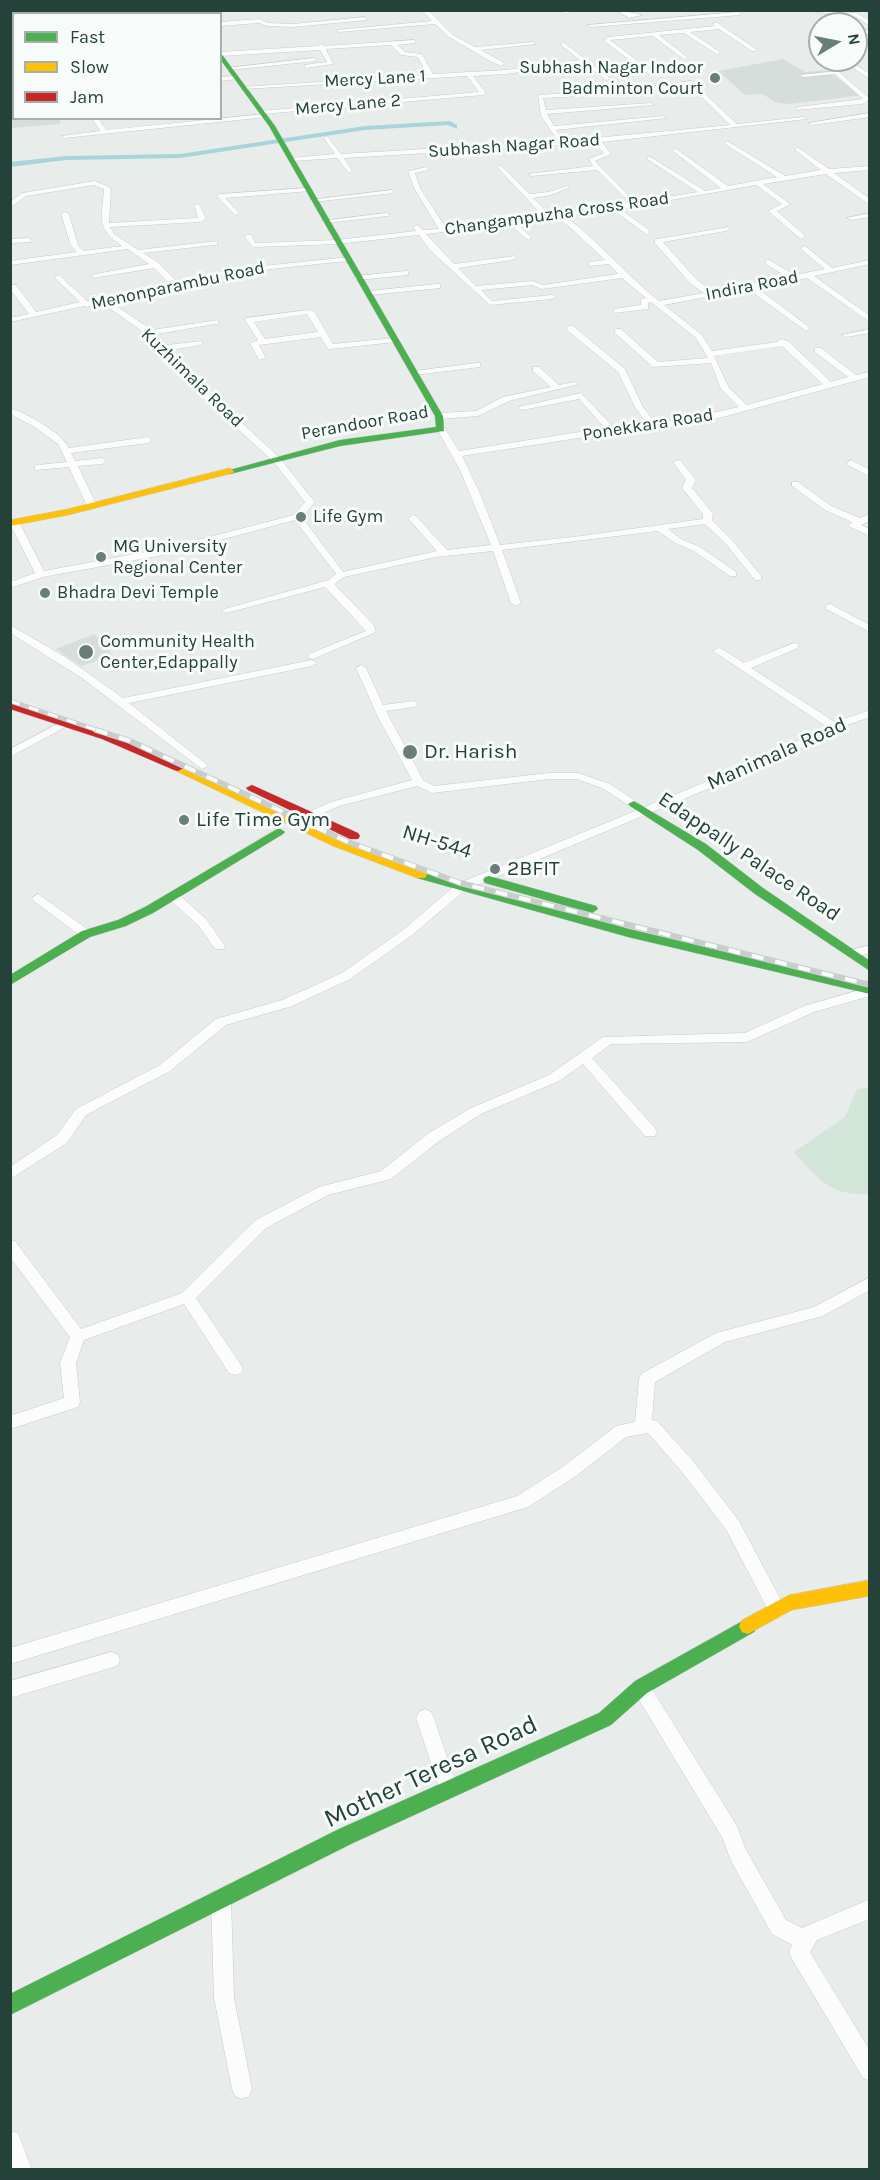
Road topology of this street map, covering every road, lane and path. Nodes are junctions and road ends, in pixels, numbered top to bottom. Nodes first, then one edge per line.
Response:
1 (423, 10) edge
2 (574, 10) edge
3 (618, 10) edge
4 (689, 10) edge
5 (697, 10) edge
6 (565, 12) dead end
7 (739, 14) dead end
8 (705, 16) junction
9 (365, 19) dead end
10 (433, 20) junction
11 (222, 24) edge
12 (298, 25) junction
13 (591, 25) dead end
14 (376, 26) junction
15 (721, 27) junction
16 (356, 29) junction
17 (318, 30) dead end
18 (339, 30) dead end
19 (685, 31) junction
20 (654, 34) junction
21 (363, 42) dead end
22 (392, 42) junction
23 (414, 42) dead end
24 (533, 44) dead end
25 (563, 44) dead end
26 (321, 46) junction
27 (476, 49) junction
28 (754, 50) dead end
29 (718, 53) dead end
30 (222, 54) edge
31 (222, 57) edge
32 (685, 58) dead end
33 (314, 60) dead end
34 (586, 62) junction
35 (502, 64) dead end
36 (291, 67) dead end
37 (374, 70) dead end
38 (650, 73) dead end
39 (469, 74) junction
40 (803, 75) dead end
41 (431, 76) junction
42 (237, 77) junction
43 (387, 78) junction
44 (222, 79) edge
45 (608, 79) dead end
46 (634, 91) junction
47 (868, 99) edge
48 (651, 105) junction
49 (798, 110) dead end
50 (543, 112) junction
51 (870, 115) edge
52 (266, 118) junction
53 (664, 118) junction
54 (804, 119) dead end
55 (96, 120) edge
56 (151, 120) edge
57 (812, 123) dead end
58 (735, 126) junction
59 (155, 127) junction
60 (552, 128) junction
61 (104, 132) junction
62 (679, 134) junction
63 (64, 136) dead end
64 (327, 138) dead end
65 (597, 141) junction
66 (562, 143) junction
67 (727, 143) dead end
68 (797, 149) dead end
69 (675, 150) dead end
70 (420, 153) junction
71 (338, 156) junction
72 (649, 158) dead end
73 (292, 159) junction
74 (500, 167) dead end
75 (597, 168) junction
76 (870, 168) edge
77 (349, 171) dead end
78 (828, 171) junction
79 (531, 174) dead end
80 (73, 177) dead end
81 (785, 178) junction
82 (758, 184) junction
83 (78, 186) junction
84 (566, 187) dead end
85 (727, 189) junction
86 (392, 192) dead end
87 (704, 193) junction
88 (311, 195) junction
89 (528, 196) junction
90 (640, 203) junction
91 (870, 203) edge
92 (10, 206) edge
93 (198, 206) dead end
94 (615, 208) junction
95 (355, 209) dead end
96 (235, 213) dead end
97 (65, 214) dead end
98 (386, 215) dead end
99 (870, 215) edge
100 (323, 216) junction
101 (560, 216) junction
102 (549, 218) junction
103 (851, 218) dead end
104 (511, 222) junction
105 (105, 225) junction
106 (418, 228) junction
107 (443, 229) junction
108 (726, 229) dead end
109 (646, 232) dead end
110 (248, 236) dead end
111 (801, 237) dead end
112 (528, 238) dead end
113 (28, 240) dead end
114 (10, 241) edge
115 (337, 242) junction
116 (214, 243) dead end
117 (805, 248) dead end
118 (132, 250) junction
119 (82, 253) junction
120 (512, 258) dead end
121 (346, 259) junction
122 (10, 262) edge
123 (611, 262) junction
124 (769, 262) dead end
125 (870, 262) edge
126 (592, 264) dead end
127 (156, 265) junction
128 (453, 266) junction
129 (830, 270) junction
130 (405, 273) dead end
131 (624, 275) junction
132 (808, 275) junction
133 (96, 276) dead end
134 (59, 277) dead end
135 (357, 278) junction
136 (794, 278) junction
137 (173, 283) junction
138 (748, 285) junction
139 (437, 286) dead end
140 (13, 287) dead end
141 (474, 288) junction
142 (369, 293) junction
143 (710, 293) junction
144 (552, 297) dead end
145 (104, 301) junction
146 (654, 302) junction
147 (87, 305) junction
148 (617, 311) dead end
149 (666, 312) junction
150 (34, 315) junction
151 (646, 316) dead end
152 (10, 320) edge
153 (870, 320) edge
154 (215, 322) dead end
155 (570, 328) dead end
156 (806, 329) dead end
157 (618, 331) dead end
158 (870, 331) edge
159 (150, 333) junction
160 (323, 334) junction
161 (846, 335) dead end
162 (395, 340) junction
163 (263, 342) junction
164 (199, 343) dead end
165 (165, 348) junction
166 (818, 350) dead end
167 (712, 357) junction
168 (262, 358) dead end
169 (477, 365) dead end
170 (536, 369) dead end
171 (414, 373) junction
172 (870, 374) edge
173 (854, 378) junction
174 (575, 384) dead end
175 (830, 386) junction
176 (557, 388) junction
177 (522, 407) dead end
178 (744, 407) junction
179 (10, 410) edge
180 (440, 422) junction
181 (652, 425) junction
182 (611, 430) junction
183 (148, 440) dead end
184 (66, 451) junction
185 (458, 454) junction
186 (276, 459) junction
187 (102, 461) dead end
188 (677, 462) dead end
189 (851, 463) dead end
190 (72, 464) junction
191 (38, 468) dead end
192 (870, 474) edge
193 (795, 484) dead end
194 (92, 506) junction
195 (297, 517) junction
196 (870, 517) edge
197 (413, 518) dead end
198 (707, 521) junction
199 (12, 522) edge
200 (860, 522) junction
201 (661, 529) junction
202 (870, 533) edge
203 (496, 548) junction
204 (444, 553) junction
205 (41, 574) junction
206 (733, 574) dead end
207 (341, 575) junction
208 (758, 578) dead end
209 (327, 583) junction
210 (10, 585) edge
211 (516, 603) dead end
212 (830, 607) dead end
213 (226, 610) dead end
214 (10, 628) edge
215 (870, 629) edge
216 (794, 646) dead end
217 (718, 651) dead end
218 (745, 667) junction
219 (361, 668) dead end
220 (10, 693) edge
221 (122, 701) junction
222 (414, 704) dead end
223 (10, 705) edge
224 (379, 709) junction
225 (870, 713) edge
226 (65, 723) junction
227 (834, 726) junction
228 (10, 754) edge
229 (197, 771) junction
230 (419, 782) junction
231 (640, 808) junction
232 (311, 814) junction
233 (293, 824) junction
234 (279, 832) joint
235 (486, 879) junction
236 (461, 887) junction
237 (173, 896) junction
238 (38, 898) dead end
239 (86, 934) junction
240 (219, 946) dead end
241 (870, 949) edge
242 (852, 954) junction
243 (870, 967) edge
244 (870, 976) edge
245 (10, 981) edge
246 (870, 991) edge
247 (584, 1056) junction
248 (650, 1132) dead end
249 (10, 1174) edge
250 (10, 1245) edge
251 (870, 1283) edge
252 (187, 1297) junction
253 (78, 1336) junction
254 (235, 1369) dead end
255 (10, 1423) edge
256 (643, 1428) junction
257 (870, 1588) edge
258 (777, 1610) junction
259 (10, 1656) edge
260 (111, 1660) dead end
261 (641, 1688) junction
262 (10, 1690) edge
263 (424, 1718) dead end
264 (449, 1790) junction
265 (221, 1899) junction
266 (870, 1909) edge
267 (805, 1941) junction
268 (10, 2006) edge
269 (870, 2071) edge
270 (242, 2088) dead end
271 (10, 2141) edge
272 (21, 2169) edge

1 - 10 street
2 - 6 street
3 - 4 street
5 - 8 street
7 - 8 street
8 - 13 street
8 - 15 street
9 - 12 street
10 - 14 street
10 - 27 street
11 - 12 street
12 - 17 street
14 - 16 street
14 - 22 street
15 - 19 street
15 - 28 street
16 - 18 street
16 - 21 street
19 - 20 street
19 - 29 street
20 - 32 street
20 - 38 street
22 - 23 street
22 - 26 street
22 - 41 street
24 - 27 street
25 - 34 street
26 - 30 street
26 - 36 street
27 - 35 street
31 - 42 main road, Perandoor Road
33 - 42 street
34 - 39 street, Mercy Lane 1
34 - 45 street
37 - 43 street
39 - 41 street, Mercy Lane 1
39 - 52 street, Mercy Lane 2
40 - 47 street
41 - 43 street, Mercy Lane 1
42 - 43 street, Mercy Lane 1
42 - 44 street
42 - 52 main road, Perandoor Road
46 - 48 street
46 - 50 street
46 - 58 street
47 - 49 street
48 - 50 street
48 - 53 street
50 - 60 street
51 - 57 street
52 - 59 street
52 - 73 main road, Perandoor Road
53 - 60 street
53 - 62 street
54 - 58 street, Subhash Nagar Road
55 - 61 street
56 - 59 street
58 - 62 street, Subhash Nagar Road
59 - 61 street
60 - 66 street
61 - 63 street
62 - 65 street, Subhash Nagar Road
64 - 71 street
65 - 66 street, Subhash Nagar Road
65 - 75 street
66 - 70 street, Subhash Nagar Road
67 - 81 street
68 - 78 street
69 - 85 street
70 - 71 street, Subhash Nagar Road
70 - 107 street
71 - 73 street, Subhash Nagar Road
71 - 77 street
72 - 87 street
73 - 88 main road, Perandoor Road
74 - 89 street
75 - 79 street
75 - 90 street
76 - 78 street, Changampuzha Cross Road
78 - 81 street, Changampuzha Cross Road
78 - 91 street
80 - 83 street
81 - 82 street, Changampuzha Cross Road
82 - 85 street, Changampuzha Cross Road
82 - 111 street
83 - 92 street
83 - 105 street
84 - 89 street
85 - 87 street, Changampuzha Cross Road
86 - 88 street
87 - 90 street, Changampuzha Cross Road
88 - 96 street
88 - 100 main road, Perandoor Road
89 - 102 street
90 - 94 street, Changampuzha Cross Road
93 - 105 street
94 - 101 street, Changampuzha Cross Road
94 - 109 street
95 - 100 street
97 - 119 street
98 - 100 street
99 - 103 street
100 - 115 main road, Perandoor Road
101 - 102 street, Changampuzha Cross Road
101 - 123 street, Indira Road
102 - 104 street, Changampuzha Cross Road
104 - 107 street, Changampuzha Cross Road
104 - 112 street
105 - 118 street
106 - 107 street, Changampuzha Cross Road
106 - 115 street, Changampuzha Cross Road
106 - 128 street
108 - 143 street
110 - 115 street, Changampuzha Cross Road
113 - 114 street
115 - 121 main road, Perandoor Road
116 - 118 street
117 - 129 street
118 - 119 street
118 - 127 street
119 - 122 street
120 - 128 street
121 - 135 main road, Perandoor Road
121 - 137 street, Menonparambu Road
123 - 126 street
123 - 131 street, Indira Road
124 - 136 street
125 - 129 street
127 - 133 street
127 - 137 street
128 - 141 street
129 - 132 street
130 - 135 street
131 - 141 street
131 - 146 street, Indira Road
132 - 136 street, Indira Road
132 - 153 street, Indira Road
134 - 147 street
135 - 142 main road, Perandoor Road
136 - 138 street, Indira Road
137 - 145 street, Menonparambu Road
138 - 143 street, Indira Road
138 - 156 street
139 - 142 street
140 - 150 street
141 - 144 street
142 - 162 main road, Perandoor Road
143 - 146 street, Indira Road
145 - 147 street, Menonparambu Road
145 - 159 street, Kuzhimala Road
146 - 148 street
146 - 149 street, Indira Road
147 - 150 street, Menonparambu Road
149 - 151 street
149 - 167 street, Indira Road
150 - 152 street, Menonparambu Road
154 - 159 street
155 - 181 street
157 - 167 street
158 - 161 street
159 - 165 street, Kuzhimala Road
160 - 162 street
160 - 163 street
160 - 163 street
162 - 171 main road, Perandoor Road
163 - 168 street
164 - 165 street
165 - 186 street, Kuzhimala Road
166 - 173 street
167 - 175 street
167 - 178 street, Indira Road
169 - 171 street
170 - 176 street
171 - 180 main road, Perandoor Road
172 - 173 street, Ponekkara Road
173 - 175 street, Ponekkara Road
174 - 176 street
175 - 178 street, Ponekkara Road
176 - 180 street
177 - 182 street
178 - 181 street, Ponekkara Road
179 - 184 street
180 - 185 street
180 - 186 main road, Perandoor Road
181 - 182 street, Ponekkara Road
182 - 185 street, Ponekkara Road
183 - 184 street
184 - 190 street
185 - 203 street
186 - 194 main road, Perandoor Road
186 - 195 street, Kuzhimala Road
187 - 190 street
188 - 198 street
189 - 192 street
190 - 191 street
190 - 194 street
193 - 200 street
194 - 199 main road, Perandoor Road
195 - 205 street
195 - 207 street
196 - 200 street
197 - 204 street
198 - 201 street
198 - 208 street
199 - 205 street
200 - 202 street
201 - 203 street
201 - 206 street
203 - 204 street
203 - 211 street
204 - 207 street
205 - 210 street
207 - 209 street
209 - 213 street
209 - 221 street
212 - 215 street
214 - 221 street
216 - 218 street
217 - 218 street
218 - 227 street
219 - 224 street
220 - 229 main road, NH-544
221 - 229 street
222 - 224 street
223 - 226 main road, NH-544
224 - 230 street
225 - 227 street, Manimala Road
226 - 228 street
226 - 229 main road, NH-544
227 - 231 street, Manimala Road
229 - 232 main road, NH-544
229 - 233 main road, NH-544
230 - 231 street
230 - 232 street
231 - 235 street, Manimala Road
231 - 242 main road, Edappally Palace Road
232 - 235 main road, NH-544
233 - 234 street
233 - 236 main road, NH-544
234 - 237 main road
235 - 236 street, Manimala Road
235 - 244 main road, NH-544
236 - 246 main road, NH-544
236 - 249 street
237 - 239 main road
237 - 240 street
238 - 239 street
239 - 245 main road
241 - 242 street
242 - 243 main road, Edappally Palace Road
246 - 247 street
247 - 248 street
247 - 252 street
250 - 253 street
251 - 256 street
252 - 253 street
252 - 254 street
253 - 255 street
256 - 258 street
256 - 259 street
257 - 258 main road, Mother Teresa Road
258 - 261 main road, Mother Teresa Road
260 - 262 street
261 - 264 main road, Mother Teresa Road
261 - 267 street
263 - 264 street
264 - 265 main road, Mother Teresa Road
265 - 268 main road, Mother Teresa Road
265 - 270 street
266 - 267 street
267 - 269 street
271 - 272 street

